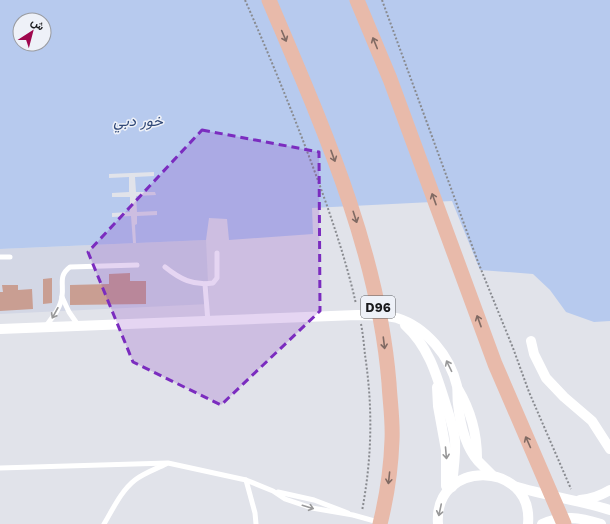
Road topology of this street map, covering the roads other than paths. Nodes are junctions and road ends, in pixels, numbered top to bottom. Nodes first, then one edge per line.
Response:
1 (269, 0) edge
2 (357, 0) edge
3 (217, 253) dead end
4 (10, 257) dead end
5 (0, 258) edge
6 (137, 265) dead end
7 (165, 267) dead end
8 (205, 284) junction
9 (62, 296) junction
10 (397, 318) junction
11 (208, 322) junction
12 (79, 326) junction
13 (44, 327) junction
14 (0, 329) edge
15 (531, 341) dead end
16 (610, 449) edge
17 (168, 463) junction
18 (0, 468) edge
19 (493, 476) junction
20 (544, 477) junction
21 (246, 480) junction
22 (514, 486) junction
23 (449, 490) junction
24 (610, 490) edge
25 (273, 491) junction
26 (572, 496) junction
27 (610, 510) edge
28 (353, 515) junction
29 (104, 524) edge
30 (256, 524) edge
31 (380, 524) edge
32 (385, 524) edge
33 (438, 524) edge
34 (528, 524) edge
35 (542, 524) edge
36 (564, 524) edge
37 (573, 524) edge
38 (601, 524) edge

1 -> 31 main road, D96
20 -> 2 main road
3 - 8 lane
4 - 5 lane
6 - 9 lane
7 - 8 lane
8 - 11 lane
9 - 12 lane
9 -> 13 lane
10 - 11 street
19 -> 10 street
10 -> 23 street
11 - 12 street
12 - 13 street
13 - 14 street
15 - 16 street
17 - 18 lane
17 - 21 lane
17 - 29 lane
19 - 22 street
19 - 23 street
20 - 36 main road
20 - 37 main road
21 - 25 lane
21 - 30 lane
22 - 26 street
22 - 34 street
23 -> 33 street
24 - 26 street
25 - 28 lane
25 -> 28 lane
26 - 27 street
28 - 32 lane
35 - 38 street

